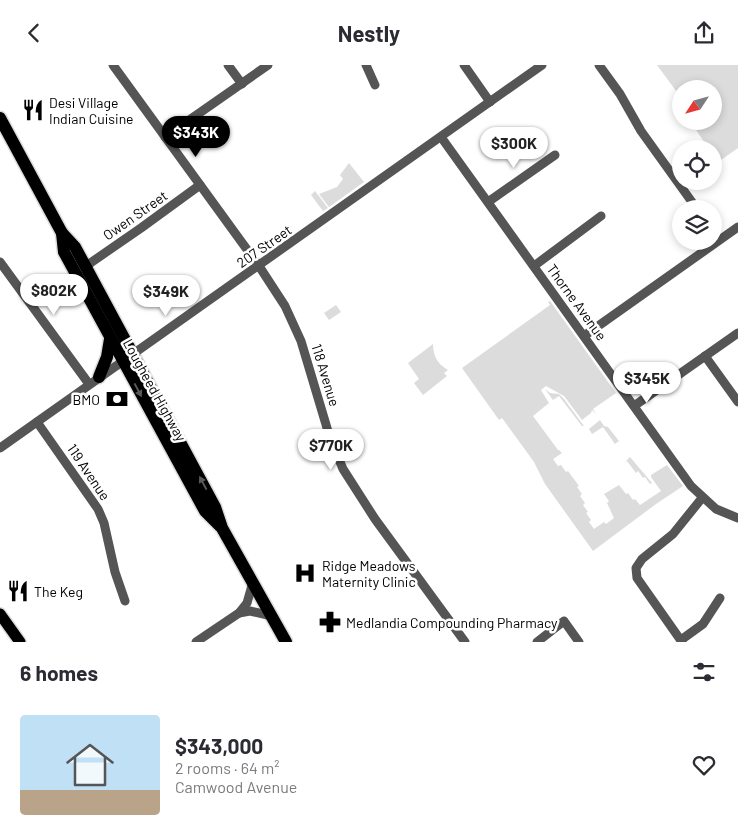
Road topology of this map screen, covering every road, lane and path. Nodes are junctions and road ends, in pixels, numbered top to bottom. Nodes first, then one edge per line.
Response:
1 (113, 65) edge
2 (228, 65) edge
3 (268, 65) edge
4 (366, 65) edge
5 (464, 65) edge
6 (542, 65) edge
7 (599, 65) edge
8 (242, 84) junction
9 (374, 85) dead end
10 (490, 102) junction
11 (0, 119) edge
12 (165, 137) junction
13 (441, 137) junction
14 (554, 155) dead end
15 (200, 185) junction
16 (691, 200) edge
17 (488, 202) junction
18 (601, 216) dead end
19 (738, 227) edge
20 (62, 233) junction
21 (722, 239) edge
22 (706, 250) edge
23 (0, 262) edge
24 (86, 266) junction
25 (259, 266) junction
26 (534, 266) junction
27 (738, 333) edge
28 (584, 336) junction
29 (110, 339) junction
30 (705, 356) junction
31 (128, 357) junction
32 (94, 381) junction
33 (738, 401) edge
34 (634, 406) junction
35 (37, 422) junction
36 (0, 448) edge
37 (702, 498) junction
38 (738, 518) edge
39 (253, 582) junction
40 (720, 598) dead end
41 (125, 601) dead end
42 (239, 613) junction
43 (0, 614) edge
44 (272, 616) junction
45 (681, 641) edge
46 (20, 642) edge
47 (196, 642) edge
48 (286, 642) edge
49 (464, 642) edge
50 (537, 642) edge
51 (579, 642) edge

1 - 12 street, 118 Avenue
2 - 8 street
3 - 8 street
4 - 9 street
5 - 10 street
6 - 10 street, 207 Street
7 - 16 street
8 - 12 street
10 - 13 street, 207 Street
11 - 20 highway, Lougheed Highway
12 - 15 street, 118 Avenue
13 - 17 street, Thorne Avenue
13 - 25 street, 207 Street
14 - 17 street
15 - 24 street, Owen Street
15 - 25 street, 118 Avenue
17 - 26 street, Thorne Avenue
18 - 26 street
19 - 21 street
20 - 24 highway, Lougheed Highway
20 - 29 highway, Lougheed Highway
22 - 28 street
23 - 32 street
24 - 31 highway, Lougheed Highway
25 - 31 street, 207 Street
25 - 49 street, 118 Avenue
26 - 28 street, Thorne Avenue
27 - 30 street
28 - 34 street, Thorne Avenue
29 - 31 highway, Lougheed Highway
29 - 32 highway
30 - 33 street
30 - 34 street
31 - 32 street, 207 Street
31 - 39 highway, Lougheed Highway
32 - 35 street, 207 Street
34 - 37 street, Thorne Avenue
35 - 36 street, 207 Street
35 - 41 street, 119 Avenue
37 - 38 street, Thorne Avenue
37 - 45 street
39 - 42 street
39 - 44 highway, Lougheed Highway
40 - 45 street
42 - 44 street
42 - 47 street
43 - 46 main road
44 - 48 highway, Lougheed Highway
50 - 51 street

